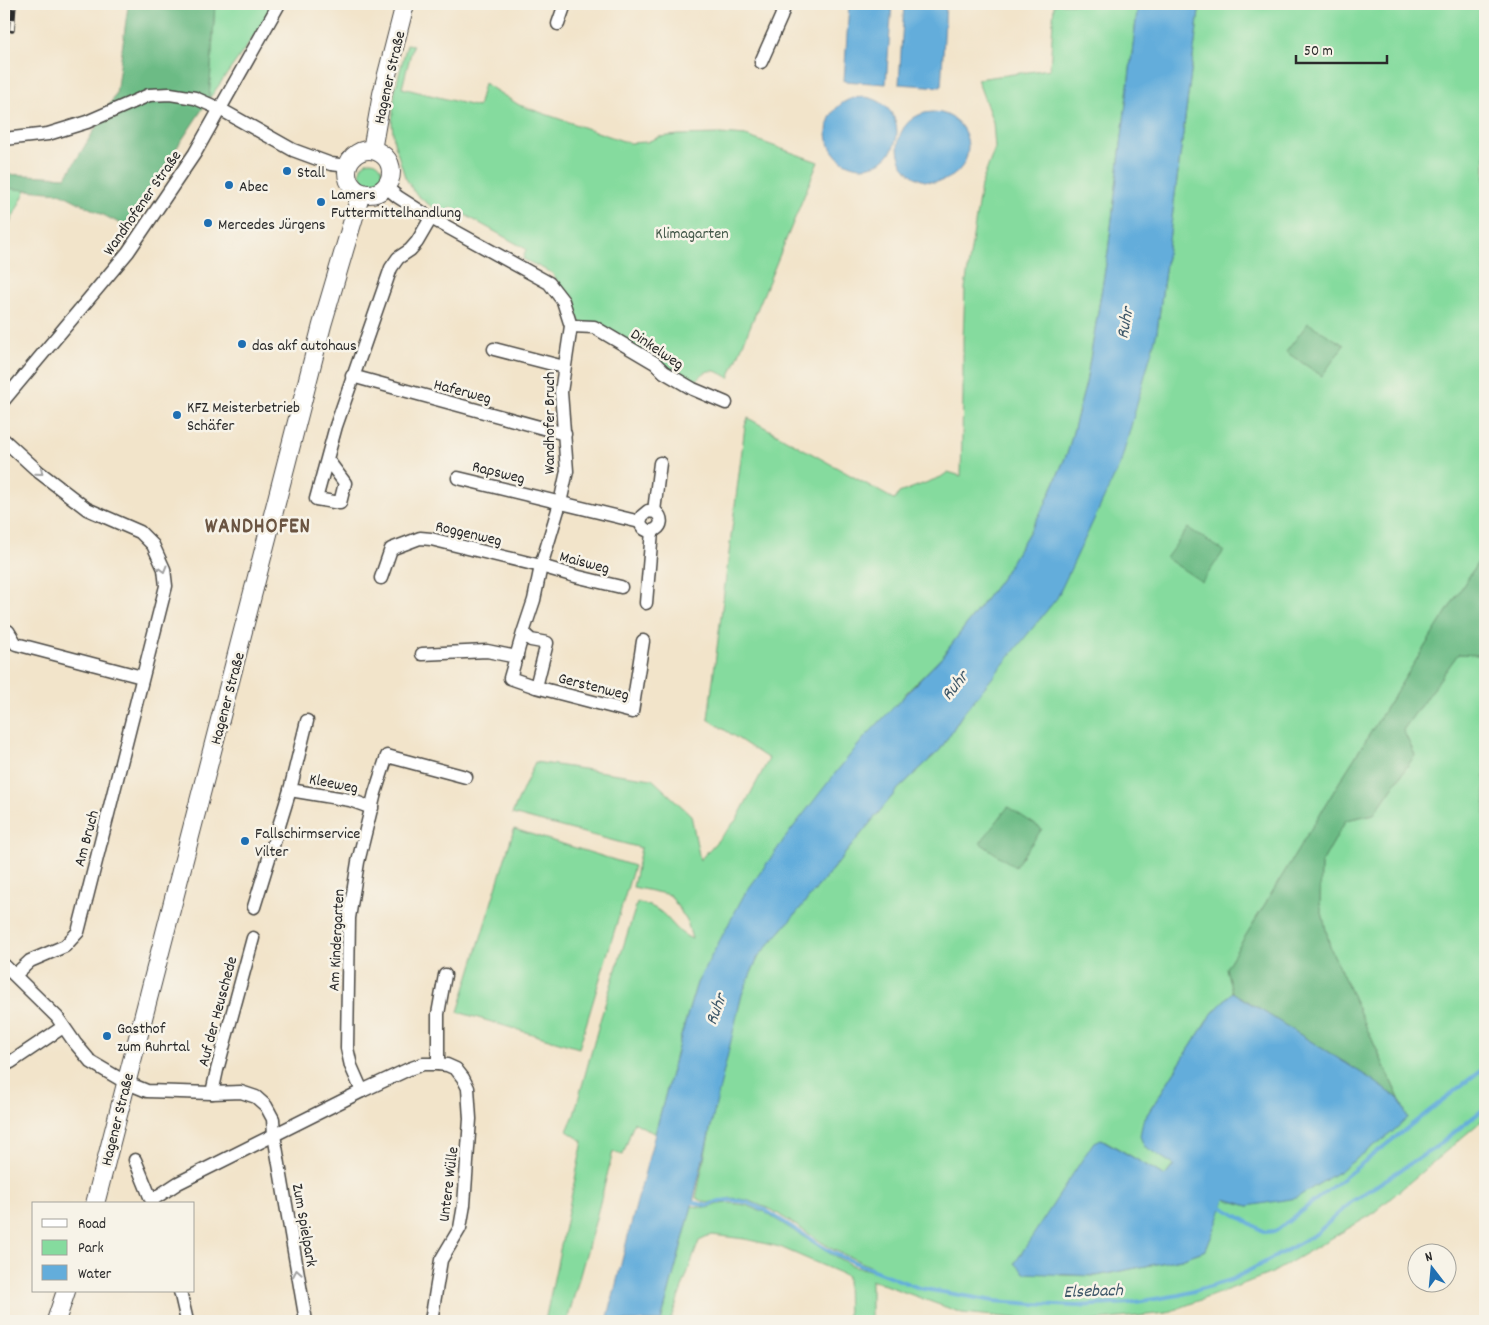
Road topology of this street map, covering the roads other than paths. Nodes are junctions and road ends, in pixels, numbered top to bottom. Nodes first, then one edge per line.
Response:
1 (279, 4) edge
2 (405, 4) edge
3 (565, 4) edge
4 (785, 4) edge
5 (558, 24) dead end
6 (761, 62) dead end
7 (220, 109) junction
8 (4, 139) edge
9 (372, 150) junction
10 (348, 166) junction
11 (386, 187) junction
12 (361, 193) junction
13 (431, 218) junction
14 (571, 326) junction
15 (494, 349) dead end
16 (564, 367) junction
17 (352, 376) junction
18 (4, 400) edge
19 (726, 403) dead end
20 (565, 434) junction
21 (4, 440) edge
22 (327, 459) dead end
23 (660, 462) dead end
24 (458, 478) dead end
25 (560, 502) junction
26 (654, 511) junction
27 (640, 522) junction
28 (652, 531) junction
29 (541, 566) junction
30 (381, 578) dead end
31 (620, 587) dead end
32 (646, 603) dead end
33 (8, 631) dead end
34 (523, 633) junction
35 (643, 641) dead end
36 (422, 654) dead end
37 (517, 657) junction
38 (142, 677) junction
39 (536, 687) junction
40 (307, 721) dead end
41 (466, 777) dead end
42 (290, 790) junction
43 (372, 808) junction
44 (254, 906) dead end
45 (253, 938) dead end
46 (4, 965) edge
47 (15, 975) junction
48 (445, 975) dead end
49 (63, 1027) junction
50 (438, 1064) junction
51 (4, 1065) edge
52 (125, 1082) junction
53 (362, 1091) junction
54 (212, 1093) junction
55 (274, 1135) junction
56 (135, 1160) dead end
57 (95, 1202) edge
58 (152, 1202) edge
59 (66, 1292) edge
60 (180, 1292) edge
61 (56, 1321) edge
62 (187, 1321) edge
63 (306, 1321) edge
64 (431, 1321) edge

1 - 7 street, Wandhofener Straße
2 - 9 main road, Hagener Straße
3 - 5 street
4 - 6 street
7 - 8 street
7 - 10 street
7 - 18 street, Wandhofener Straße
9 - 10 main road
9 - 11 main road
10 - 12 main road
11 - 12 main road
11 - 13 street, Wandhofer Bruch
12 - 52 main road, Hagener Straße
13 - 14 street, Wandhofer Bruch
13 - 17 street
14 - 16 street, Wandhofer Bruch
14 - 19 street, Dinkelweg
15 - 16 street
16 - 20 street, Wandhofer Bruch
17 - 20 street, Haferweg
17 - 22 street
20 - 25 street, Wandhofer Bruch
21 -> 38 street, Am Bruch
23 - 26 street
24 - 25 street, Rapsweg
25 - 27 street, Rapsweg
25 - 29 street, Wandhofer Bruch
26 - 27 street
26 - 28 street
27 - 28 street
28 - 32 street
29 - 30 street, Roggenweg
29 - 31 street, Maisweg
29 - 34 street, Wandhofer Bruch
33 - 38 street
34 - 37 street, Wandhofer Bruch
34 - 39 street
35 - 39 street, Gerstenweg
36 - 37 street
37 - 39 street, Wandhofer Bruch
38 - 47 street, Am Bruch
40 - 42 street, Kleeweg
41 - 43 street, Am Kindergarten
42 - 43 street, Kleeweg
42 - 44 street, Kleeweg
43 - 53 street, Am Kindergarten
45 - 54 street, Auf der Heuschede
46 - 47 street
47 - 49 street
48 - 50 street
49 - 51 street
49 - 52 street
50 - 53 street
50 - 64 street, Untere Wülle
52 - 54 street
52 - 57 main road, Hagener Straße
53 - 55 street
54 - 55 street
55 - 58 street
63 -> 55 street, Zum Spielpark
56 - 58 street
59 - 61 main road
60 - 62 street

